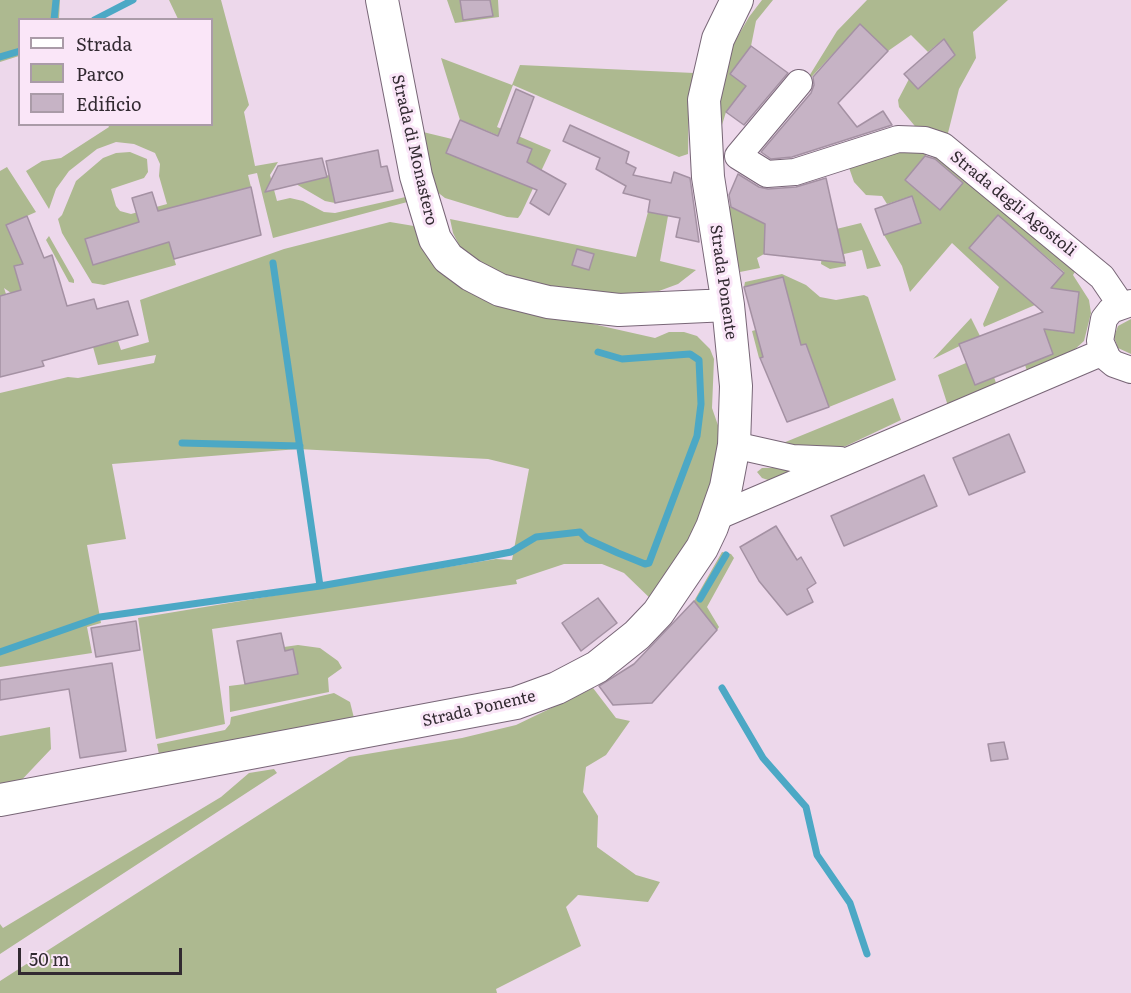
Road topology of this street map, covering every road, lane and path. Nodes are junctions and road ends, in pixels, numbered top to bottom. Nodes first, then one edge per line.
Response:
1 (382, 0) edge
2 (737, 0) edge
3 (799, 83) dead end
4 (1126, 304) edge
5 (728, 305) junction
6 (1103, 352) junction
7 (1131, 370) edge
8 (734, 445) junction
9 (852, 458) junction
10 (716, 517) junction
11 (0, 800) edge

1 - 5 main road, Strada di Monastero
2 - 5 main road, Strada Ponente
3 - 4 street, Strada degli Agostoli
4 - 6 street, Strada degli Agostoli
5 - 8 main road, Strada Ponente
6 - 7 street
6 - 9 street
8 - 9 street
8 - 10 main road, Strada Ponente
9 - 10 street
10 - 11 main road, Strada Ponente

